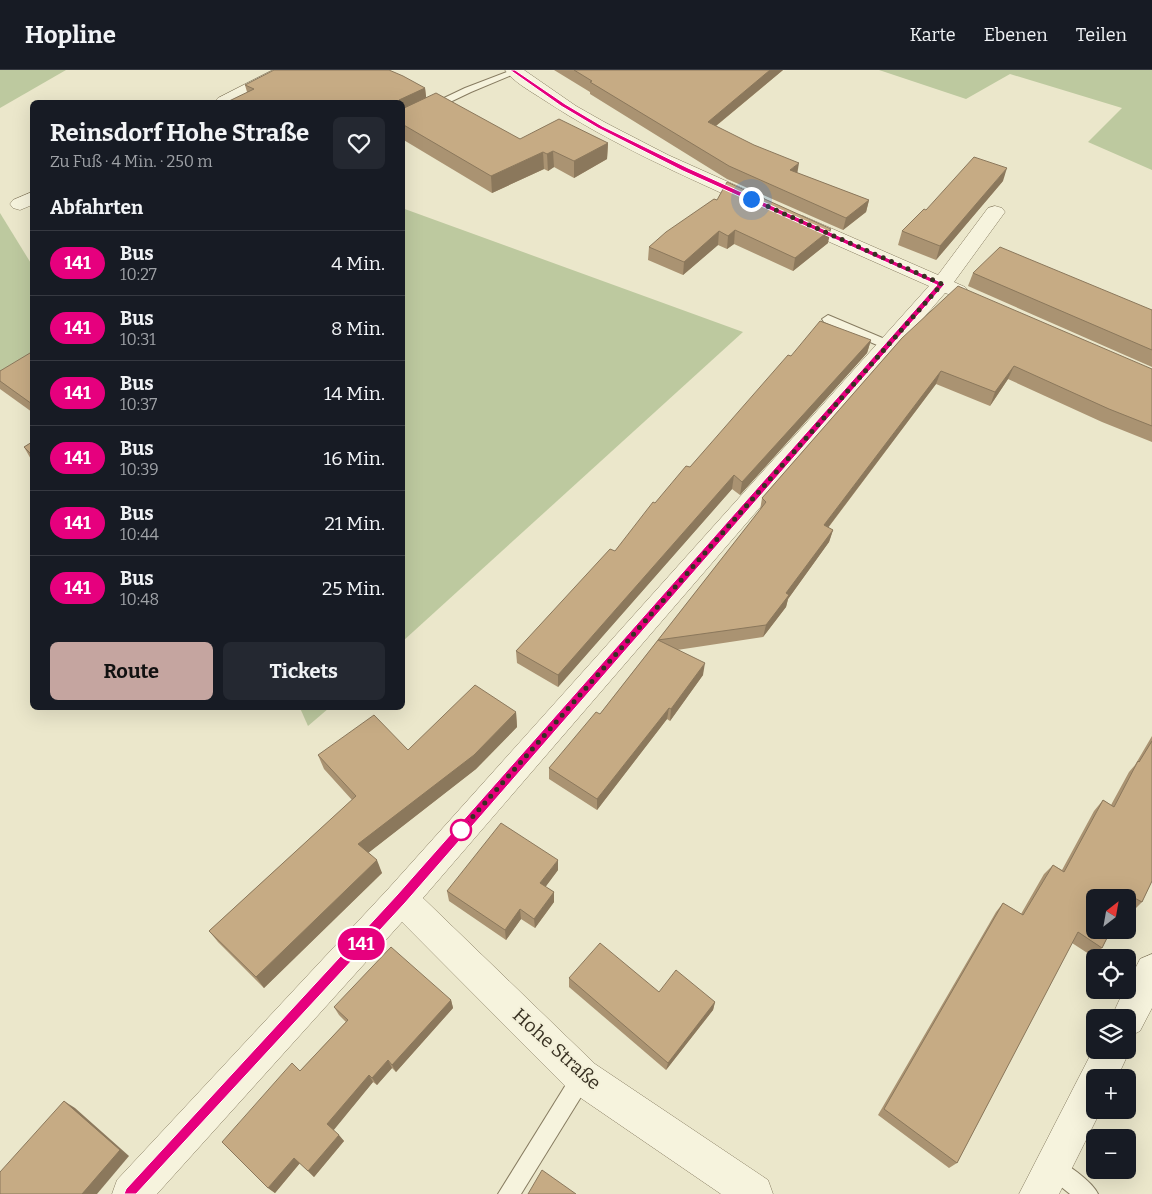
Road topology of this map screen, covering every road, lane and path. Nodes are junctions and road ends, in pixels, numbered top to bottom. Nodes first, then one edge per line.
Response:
1 (286, 70) edge
2 (514, 71) edge
3 (228, 100) edge
4 (405, 121) edge
5 (995, 212) dead end
6 (942, 284) junction
7 (977, 300) edge
8 (828, 319) dead end
9 (888, 345) junction
10 (401, 899) junction
11 (1152, 971) edge
12 (1133, 1009) edge
13 (582, 1077) junction
14 (1086, 1101) edge
15 (1045, 1181) edge
16 (131, 1194) edge
17 (509, 1194) edge
18 (754, 1194) edge
19 (1087, 1194) edge

1 - 3 street
2 - 4 lane
2 - 6 street
5 - 6 street
6 - 7 street
6 - 9 street
8 - 9 lane
9 - 10 street
10 - 13 street, Hohe Straße
10 - 16 street
11 - 12 street
13 - 17 lane
13 - 18 street, Hohe Straße
14 - 15 street
15 - 19 lane

